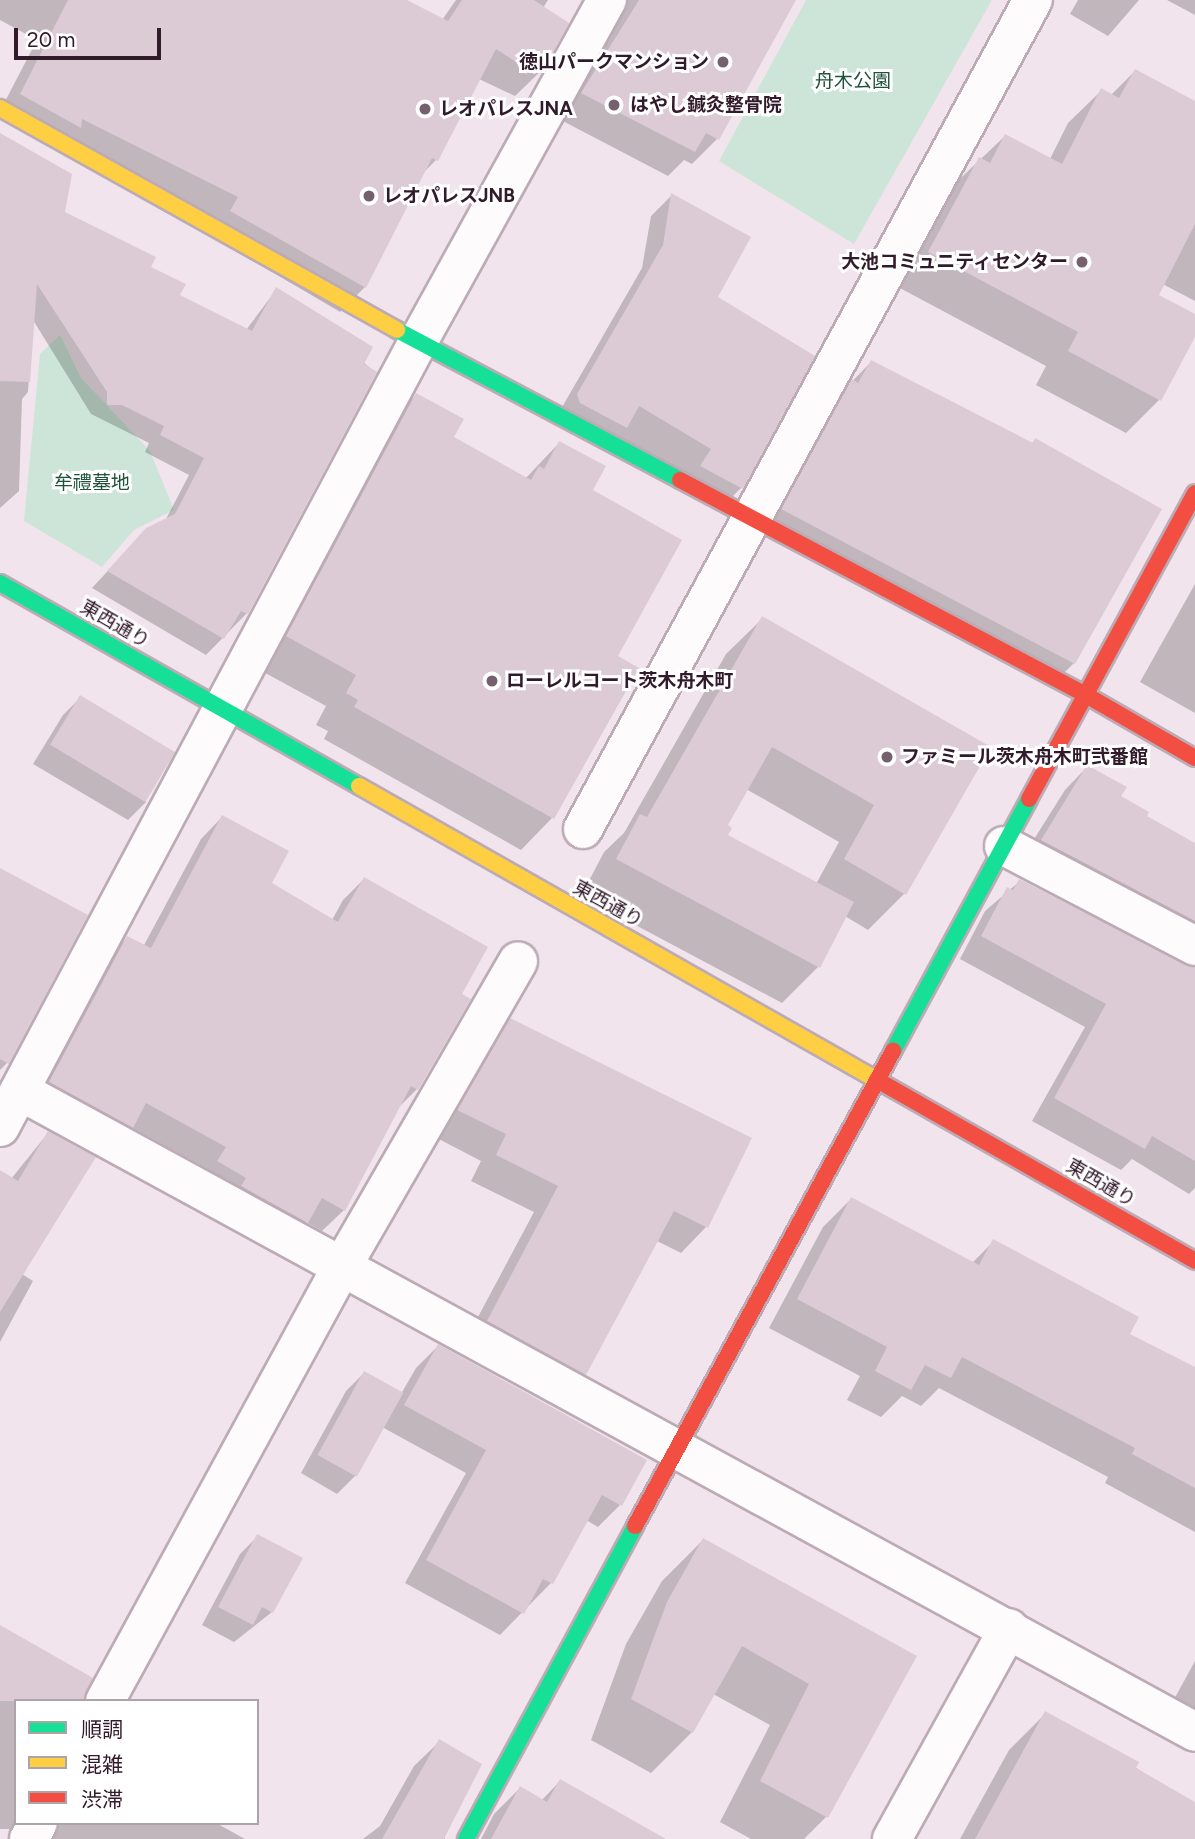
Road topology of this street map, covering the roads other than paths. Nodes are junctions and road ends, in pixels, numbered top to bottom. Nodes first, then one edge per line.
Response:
1 (607, 0) edge
2 (1033, 0) edge
3 (0, 108) edge
4 (418, 342) junction
5 (1195, 493) edge
6 (751, 522) junction
7 (0, 583) edge
8 (1086, 695) junction
9 (225, 710) junction
10 (1195, 758) edge
11 (583, 829) dead end
12 (1004, 846) junction
13 (1195, 946) edge
14 (517, 961) dead end
15 (877, 1080) junction
16 (20, 1091) junction
17 (0, 1127) edge
18 (1195, 1261) edge
19 (341, 1268) junction
20 (678, 1446) junction
21 (1009, 1628) junction
22 (106, 1699) edge
23 (1195, 1732) edge
24 (466, 1839) edge
25 (892, 1839) edge

1 - 4 street
2 - 6 street
3 - 4 street
4 - 6 street
4 - 9 street
5 - 8 street
6 - 8 street
6 - 11 street
7 - 9 street, 東西通り
8 - 10 street
8 - 12 street
9 - 15 street, 東西通り
9 - 16 street
12 - 13 street
12 - 15 street
14 - 19 street
15 - 18 street, 東西通り
15 - 20 street
16 - 17 street
16 - 19 street
19 - 20 street
19 - 22 street
20 - 21 street
20 - 24 street
21 - 23 street
21 - 25 street

